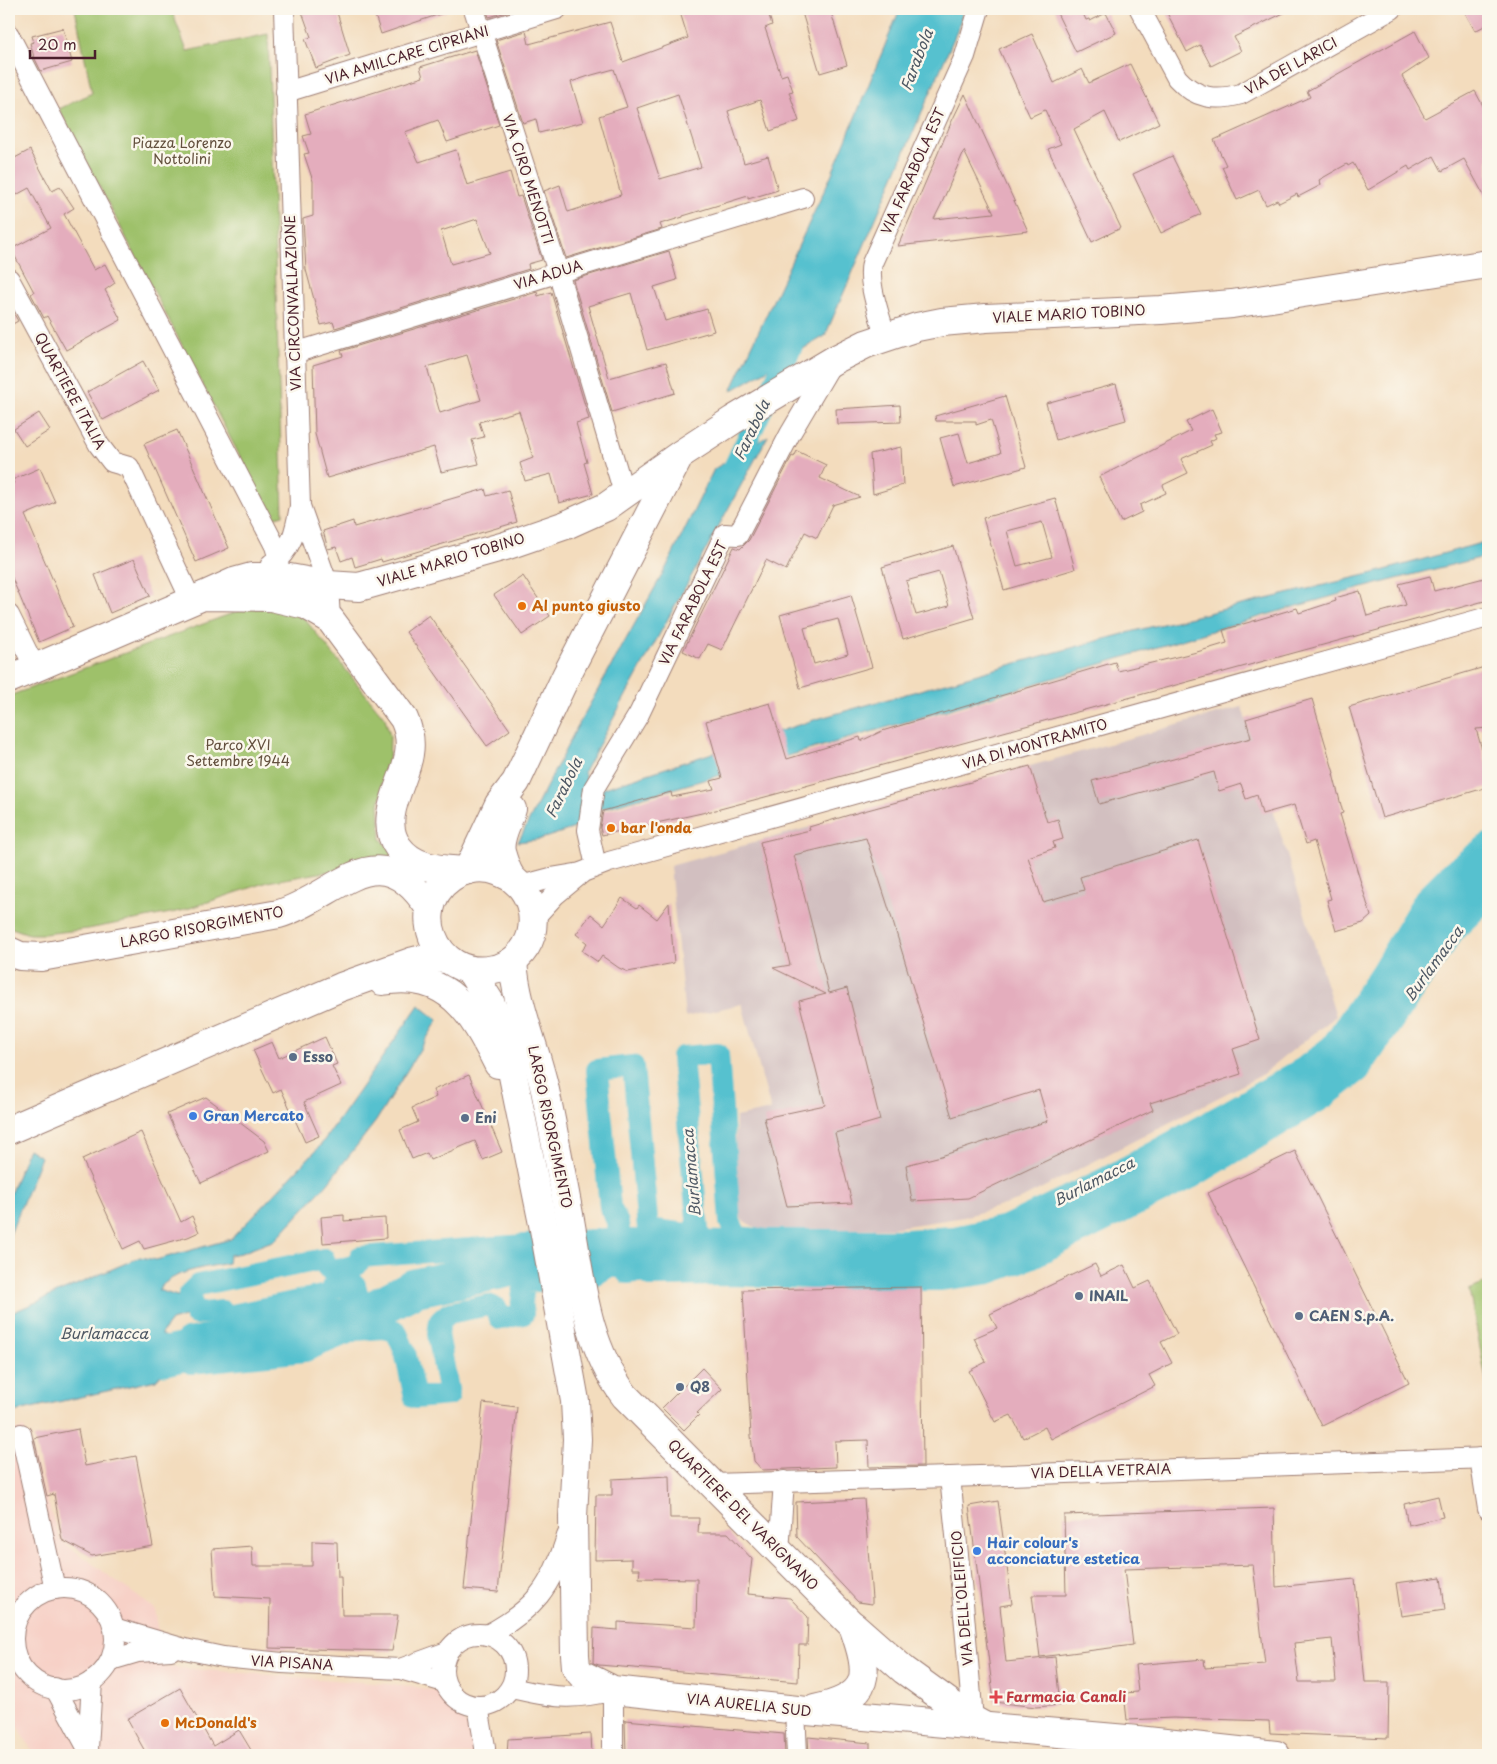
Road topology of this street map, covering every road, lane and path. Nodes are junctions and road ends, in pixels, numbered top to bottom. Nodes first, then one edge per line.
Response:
1 (284, 9) edge
2 (474, 9) edge
3 (557, 9) edge
4 (979, 9) edge
5 (1140, 9) edge
6 (1392, 9) edge
7 (481, 32) junction
8 (9, 35) edge
9 (286, 92) junction
10 (803, 198) dead end
11 (1488, 264) edge
12 (558, 272) junction
13 (9, 279) edge
14 (885, 336) junction
15 (294, 353) junction
16 (834, 360) junction
17 (681, 454) junction
18 (624, 493) junction
19 (300, 506) junction
20 (279, 559) junction
21 (252, 577) junction
22 (328, 585) junction
23 (197, 598) junction
24 (9, 615) edge
25 (1488, 617) edge
26 (330, 619) junction
27 (35, 668) junction
28 (9, 679) edge
29 (516, 782) junction
30 (590, 869) junction
31 (466, 870) junction
32 (515, 882) junction
33 (430, 919) junction
34 (533, 920) junction
35 (9, 951) edge
36 (513, 961) junction
37 (458, 964) junction
38 (341, 987) junction
39 (518, 1103) junction
40 (9, 1130) edge
41 (582, 1295) joint
42 (21, 1434) dead end
43 (1484, 1458) edge
44 (950, 1477) junction
45 (784, 1481) junction
46 (713, 1484) junction
47 (1488, 1509) edge
48 (573, 1517) junction
49 (779, 1552) junction
50 (55, 1589) junction
51 (853, 1626) junction
52 (114, 1628) junction
53 (11, 1632) edge
54 (487, 1634) junction
55 (185, 1649) junction
56 (447, 1652) junction
57 (111, 1660) junction
58 (400, 1668) junction
59 (92, 1681) junction
60 (444, 1682) junction
61 (55, 1688) junction
62 (511, 1688) junction
63 (613, 1690) junction
64 (478, 1706) junction
65 (801, 1710) junction
66 (980, 1724) junction
67 (1095, 1746) edge
68 (89, 1752) edge
69 (485, 1755) edge
70 (613, 1755) edge
71 (797, 1755) edge
72 (1276, 1755) edge

1 - 9 street, VIA CIRCONVALLAZIONE
2 - 7 street, VIA CIRO MENOTTI
3 - 7 street, VIA AMILCARE CIPRIANI
4 - 14 street, VIA FARABOLA EST
5 - 6 street, VIA DEI LARICI
7 - 9 street, VIA AMILCARE CIPRIANI
7 - 12 street, VIA CIRO MENOTTI
8 - 20 street
9 - 15 street, VIA CIRCONVALLAZIONE
10 - 12 street, VIA ADUA
11 - 14 main road, VIALE MARIO TOBINO
12 - 15 street, VIA ADUA
12 - 18 street, VIA CIRO MENOTTI
13 - 23 street, QUARTIERE ITALIA
14 - 16 main road, VIALE MARIO TOBINO
15 - 19 street, VIA CIRCONVALLAZIONE
16 - 17 main road, VIALE MARIO TOBINO
16 - 30 street, VIA FARABOLA EST
17 - 18 main road, VIALE MARIO TOBINO
17 - 29 main road, VIALE MARIO TOBINO
18 - 22 main road, VIALE MARIO TOBINO
19 - 20 street, VIA CIRCONVALLAZIONE
19 - 22 street
20 - 21 street, VIA CIRCONVALLAZIONE
21 - 22 main road, VIALE MARIO TOBINO
21 - 23 main road, VIALE MARIO TOBINO
22 - 26 street
23 - 26 main road
23 - 27 main road
24 - 27 street
25 - 30 street, VIA DI MONTRAMITO
26 - 31 main road
27 - 28 main road
29 - 31 main road, VIALE MARIO TOBINO
29 - 32 main road, VIALE MARIO TOBINO
30 - 32 street, VIA DI MONTRAMITO
30 - 34 street, VIA DI MONTRAMITO
31 - 32 main road
31 - 33 main road
32 - 34 main road
33 - 35 main road, LARGO RISORGIMENTO
33 - 37 main road
33 - 38 main road, LARGO RISORGIMENTO
34 - 36 main road
36 - 37 main road
36 - 41 main road, LARGO RISORGIMENTO
37 - 38 main road, LARGO RISORGIMENTO
37 - 39 main road, LARGO RISORGIMENTO
38 - 39 main road, LARGO RISORGIMENTO
38 - 40 main road, LARGO RISORGIMENTO
39 - 48 main road, LARGO RISORGIMENTO
41 - 46 main road, QUARTIERE DEL VARIGNANO
42 - 50 street
43 - 44 street, VIA DELLA VETRAIA
43 - 47 street
44 - 45 street, VIA DELLA VETRAIA
44 - 66 street, VIA DELL'OLEIFICIO
45 - 46 street, VIA DELLA VETRAIA
45 - 49 street
46 - 49 main road, QUARTIERE DEL VARIGNANO
48 - 54 street
48 - 63 main road
49 - 51 main road, QUARTIERE DEL VARIGNANO
50 - 52 street
50 - 53 street
51 - 65 main road, QUARTIERE DEL VARIGNANO
51 - 66 main road
52 - 55 street, VIA PISANA
52 - 57 street
53 - 61 street
54 - 56 street
54 - 62 street
55 - 57 street, VIA PISANA
55 - 58 street, VIA PISANA
56 - 58 street, VIA PISANA
56 - 60 street
57 - 59 street
58 - 60 street, VIA PISANA
59 - 61 street
59 - 68 street
60 - 64 street
61 - 68 street
62 - 63 street, VIA AURELIA SUD
62 - 64 street
63 - 65 main road, VIA AURELIA SUD
63 - 70 street
64 - 69 street
65 - 66 main road, VIA AURELIA SUD
65 - 71 street
66 - 67 main road, VIA AURELIA SUD
67 - 72 main road, VIA AURELIA SUD

